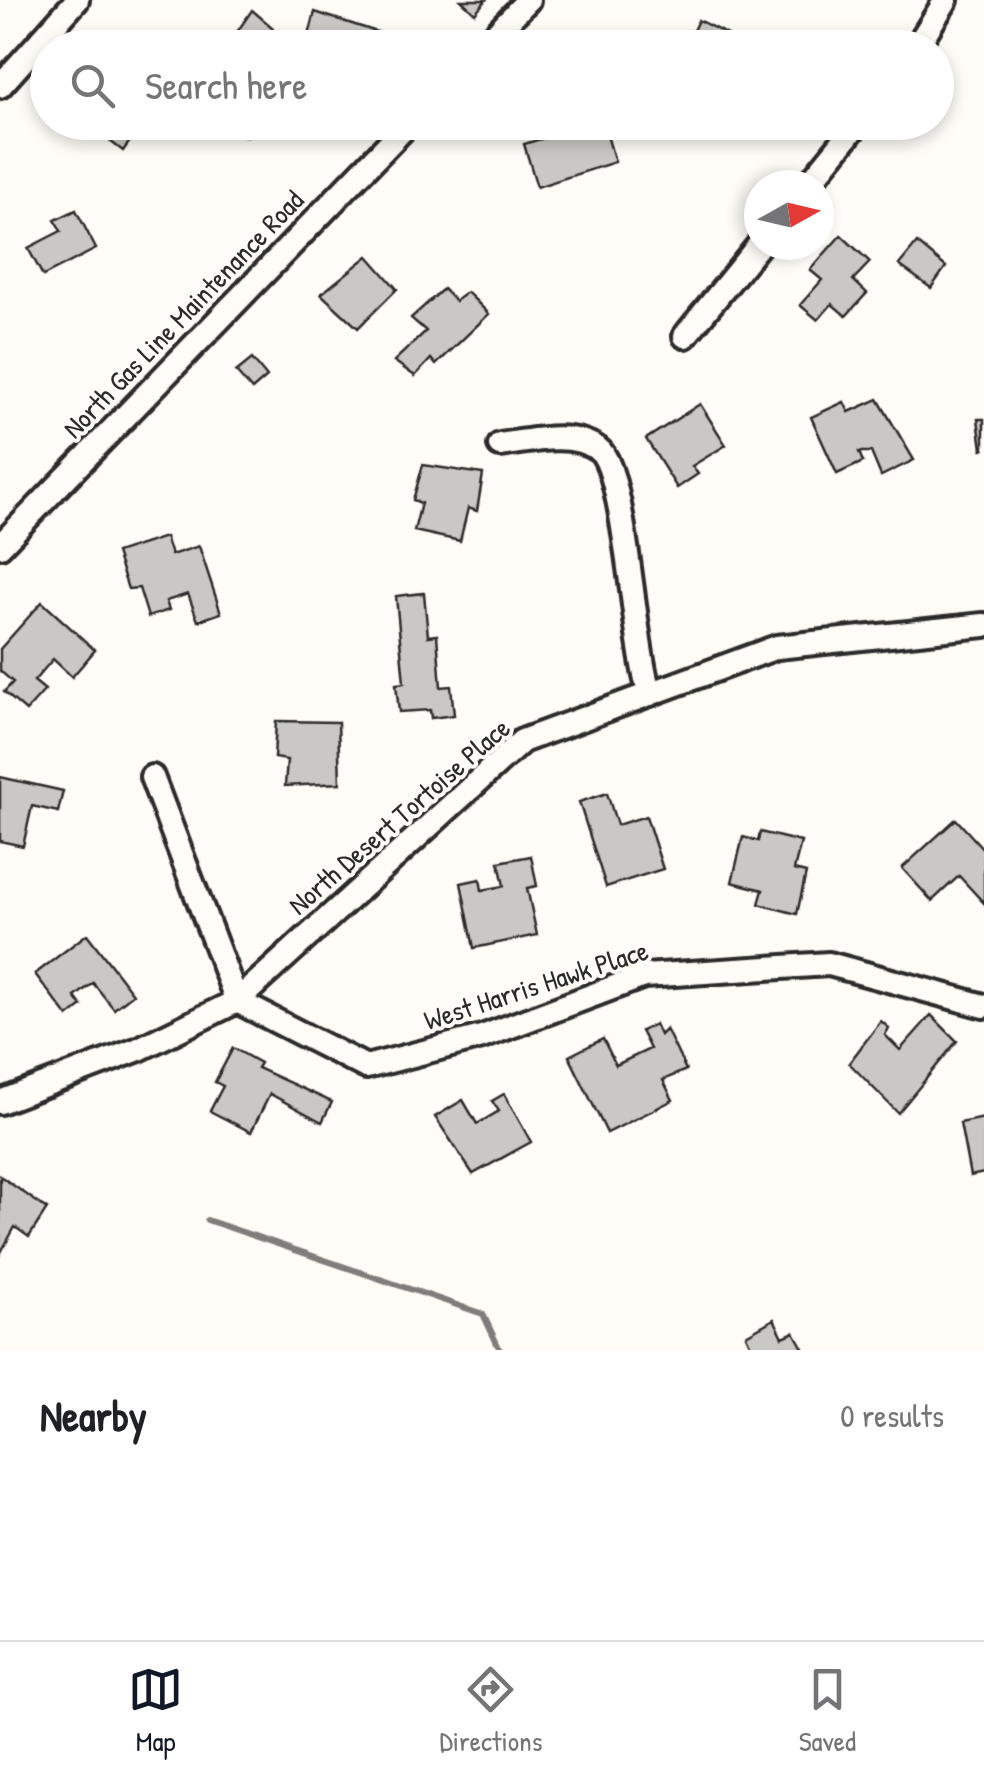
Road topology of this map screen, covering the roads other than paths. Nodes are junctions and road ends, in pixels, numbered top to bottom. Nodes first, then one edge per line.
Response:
1 (76, 0) edge
2 (528, 0) edge
3 (946, 0) edge
4 (49, 30) edge
5 (499, 30) edge
6 (927, 30) edge
7 (30, 52) edge
8 (0, 86) edge
9 (393, 140) edge
10 (844, 140) edge
11 (820, 170) edge
12 (747, 260) edge
13 (685, 336) dead end
14 (500, 445) dead end
15 (0, 546) edge
16 (984, 625) edge
17 (650, 694) junction
18 (152, 777) dead end
19 (237, 1001) junction
20 (984, 1006) edge
21 (0, 1102) edge

1 - 4 street
2 - 5 street
3 - 6 street
7 - 8 street
9 - 15 street, North Gas Line Maintenance Road
10 - 11 street
12 - 13 street
14 - 17 street
16 - 17 street, North Desert Tortoise Place
17 - 19 street, North Desert Tortoise Place
18 - 19 street
19 - 20 street, West Harris Hawk Place
19 - 21 street, North Desert Tortoise Place

